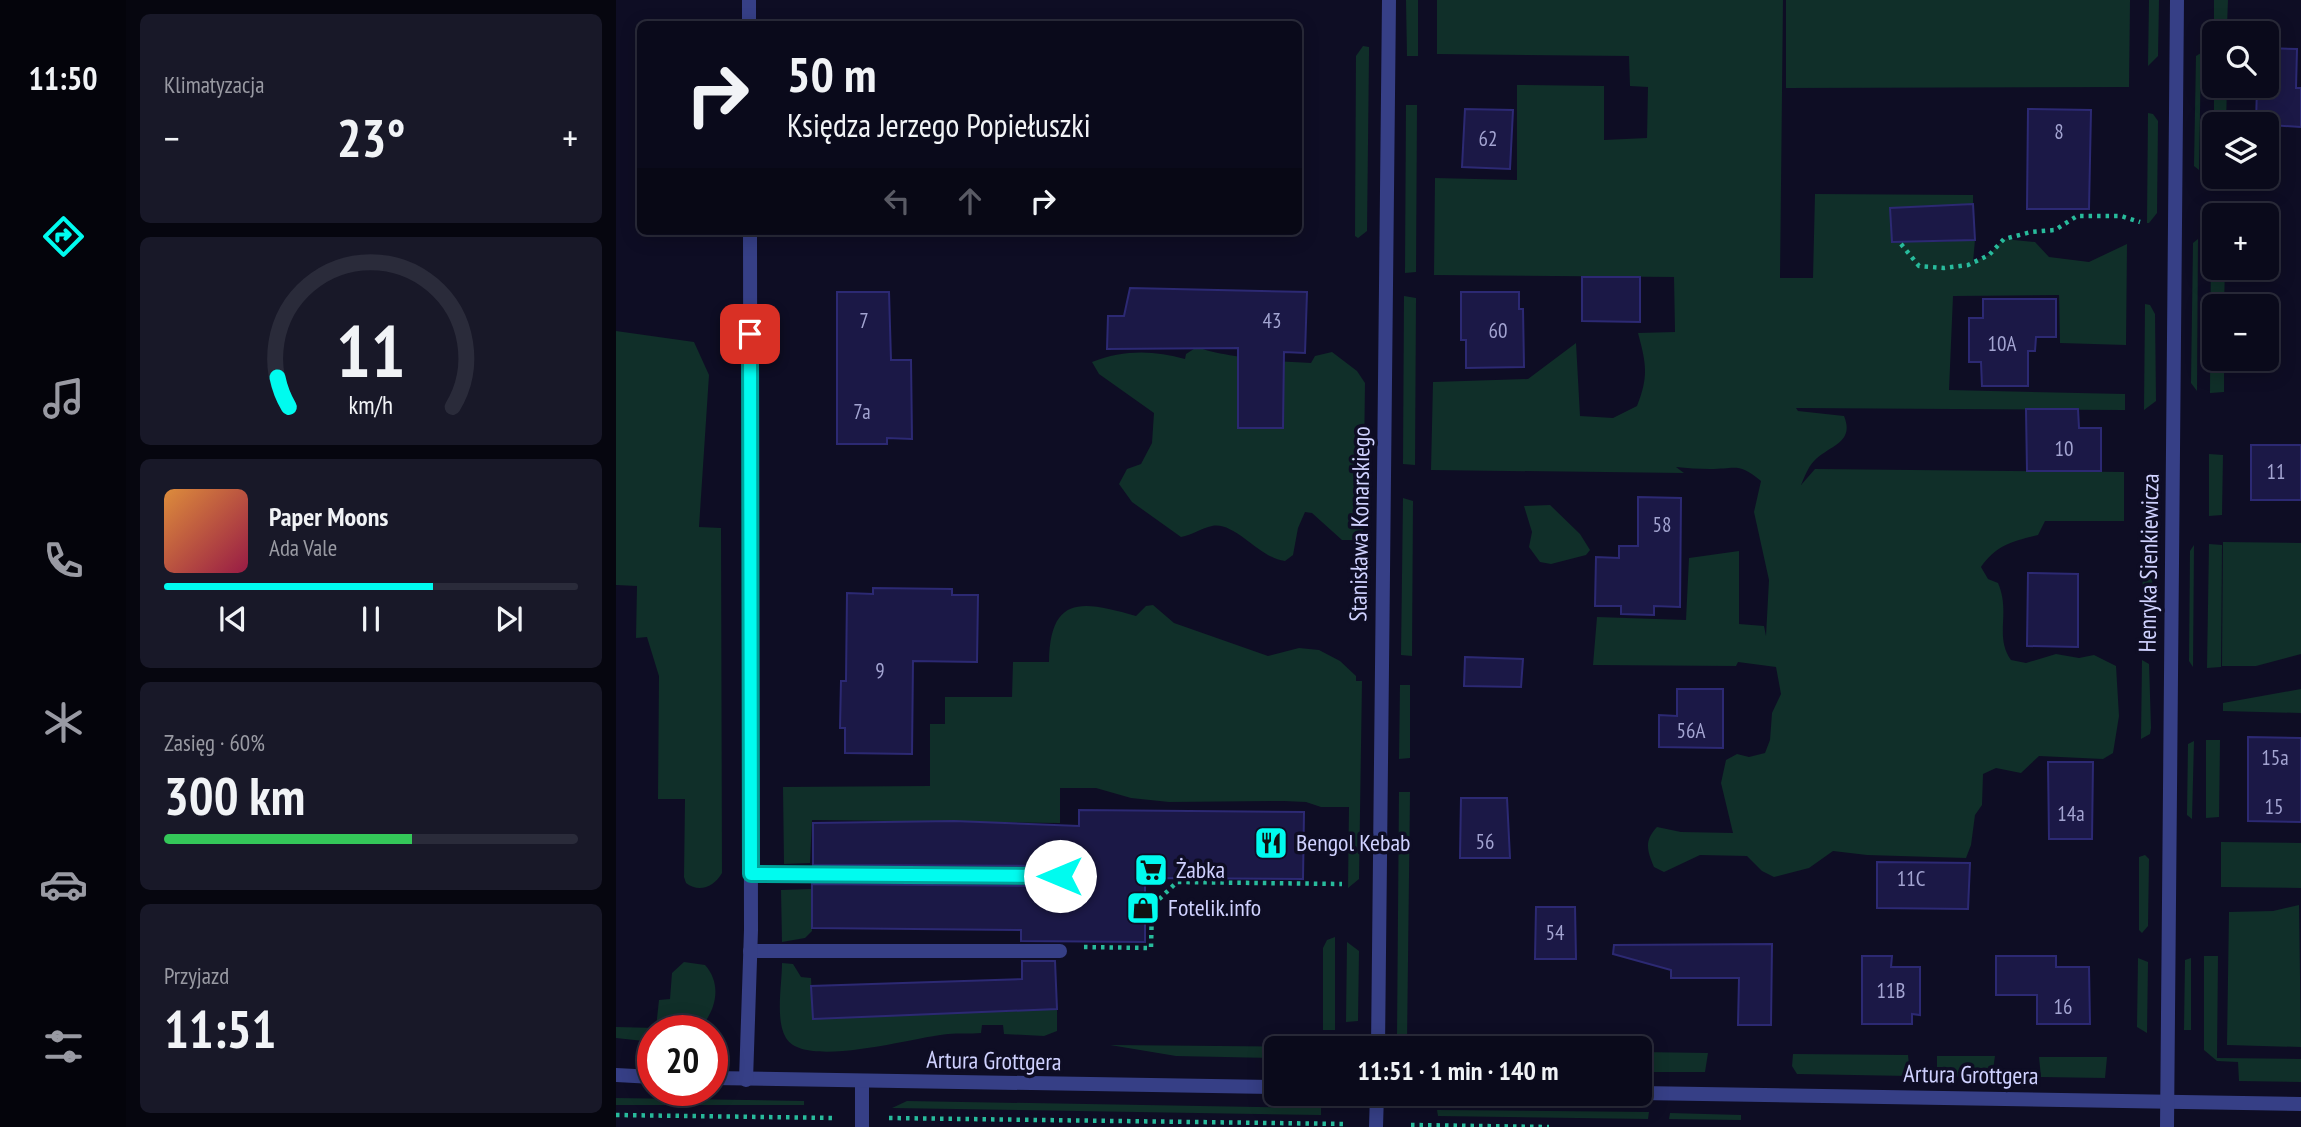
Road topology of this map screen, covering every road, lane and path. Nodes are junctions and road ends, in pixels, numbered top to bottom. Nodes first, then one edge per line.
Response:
1 (749, 0) edge
2 (1389, 0) edge
3 (2177, 0) edge
4 (749, 21) edge
5 (2140, 222) dead end
6 (750, 235) edge
7 (1901, 244) dead end
8 (751, 874) junction
9 (1060, 876) dead end
10 (1342, 884) dead end
11 (1082, 947) dead end
12 (750, 951) junction
13 (1060, 951) dead end
14 (1378, 1036) edge
15 (616, 1075) edge
16 (637, 1076) edge
17 (728, 1079) edge
18 (747, 1080) junction
19 (862, 1082) junction
20 (1264, 1087) edge
21 (1652, 1093) edge
22 (2167, 1102) junction
23 (2301, 1104) edge
24 (1377, 1106) edge
25 (616, 1115) edge
26 (842, 1118) dead end
27 (881, 1118) dead end
28 (1347, 1124) dead end
29 (1254, 1125) edge
30 (1411, 1125) dead end
31 (862, 1127) edge
32 (1377, 1127) edge
33 (1549, 1127) edge
34 (2167, 1127) edge

1 - 4 street
2 - 14 street, Stanisława Konarskiego
3 - 22 street, Henryka Sienkiewicza
5 - 7 path
6 - 8 street
8 - 9 street
8 - 12 street
10 - 11 path
12 - 13 street
12 - 18 street
15 - 16 street
17 - 18 street, Artura Grottgera
18 - 19 street, Artura Grottgera
19 - 20 street, Artura Grottgera
19 - 31 street
21 - 22 street, Artura Grottgera
22 - 23 street, Artura Grottgera
22 - 34 street, Henryka Sienkiewicza
24 - 32 street
25 - 26 path
27 - 29 path
28 - 29 path
30 - 33 path

